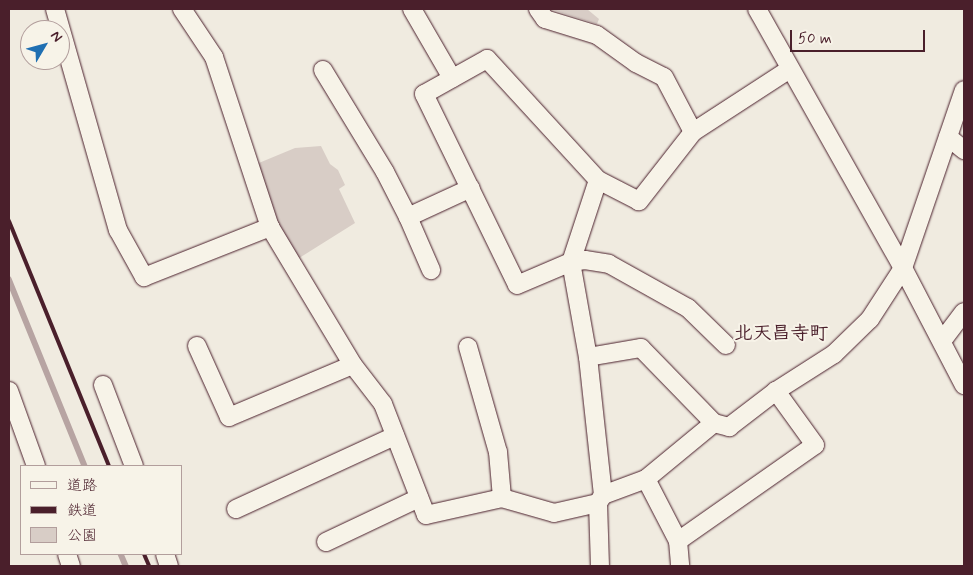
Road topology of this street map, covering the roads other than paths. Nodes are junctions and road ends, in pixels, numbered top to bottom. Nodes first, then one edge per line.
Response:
1 (55, 9) edge
2 (182, 9) edge
3 (412, 9) edge
4 (538, 9) edge
5 (757, 9) edge
6 (323, 70) dead end
7 (790, 70) junction
8 (452, 78) junction
9 (964, 90) edge
10 (693, 132) junction
11 (948, 137) junction
12 (964, 150) edge
13 (598, 180) junction
14 (471, 188) junction
15 (408, 217) junction
16 (270, 227) junction
17 (572, 262) junction
18 (903, 268) junction
19 (431, 270) dead end
20 (964, 312) edge
21 (942, 342) junction
22 (726, 345) dead end
23 (197, 346) dead end
24 (468, 347) dead end
25 (588, 358) junction
26 (354, 365) junction
27 (103, 385) dead end
28 (964, 385) edge
29 (9, 391) edge
30 (776, 391) junction
31 (714, 423) junction
32 (395, 436) junction
33 (36, 465) edge
34 (134, 465) edge
35 (646, 479) junction
36 (420, 498) junction
37 (502, 498) junction
38 (600, 499) junction
39 (236, 509) dead end
40 (678, 541) junction
41 (326, 542) dead end
42 (600, 566) edge
43 (680, 566) edge

1 - 16 street
2 - 16 street
3 - 8 street
4 - 10 street
5 - 7 street
6 - 15 street
7 - 10 street
7 - 18 street
8 - 13 street
8 - 14 street
9 - 11 street
10 - 13 street
11 - 12 street
11 - 18 street
13 - 17 street
14 - 15 street
14 - 17 street
15 - 19 street
16 - 26 street
17 - 22 street
17 - 25 street
18 - 21 street
18 - 30 street
20 - 21 street
21 - 28 street
23 - 26 street
24 - 37 street
25 - 31 street
25 - 38 street
26 - 32 street
27 - 34 street
29 - 33 street
30 - 31 street
30 - 40 street
31 - 35 street
32 - 36 street
32 - 39 street
35 - 38 street
35 - 40 street
36 - 37 street
36 - 41 street
37 - 38 street
38 - 42 street
40 - 43 street

